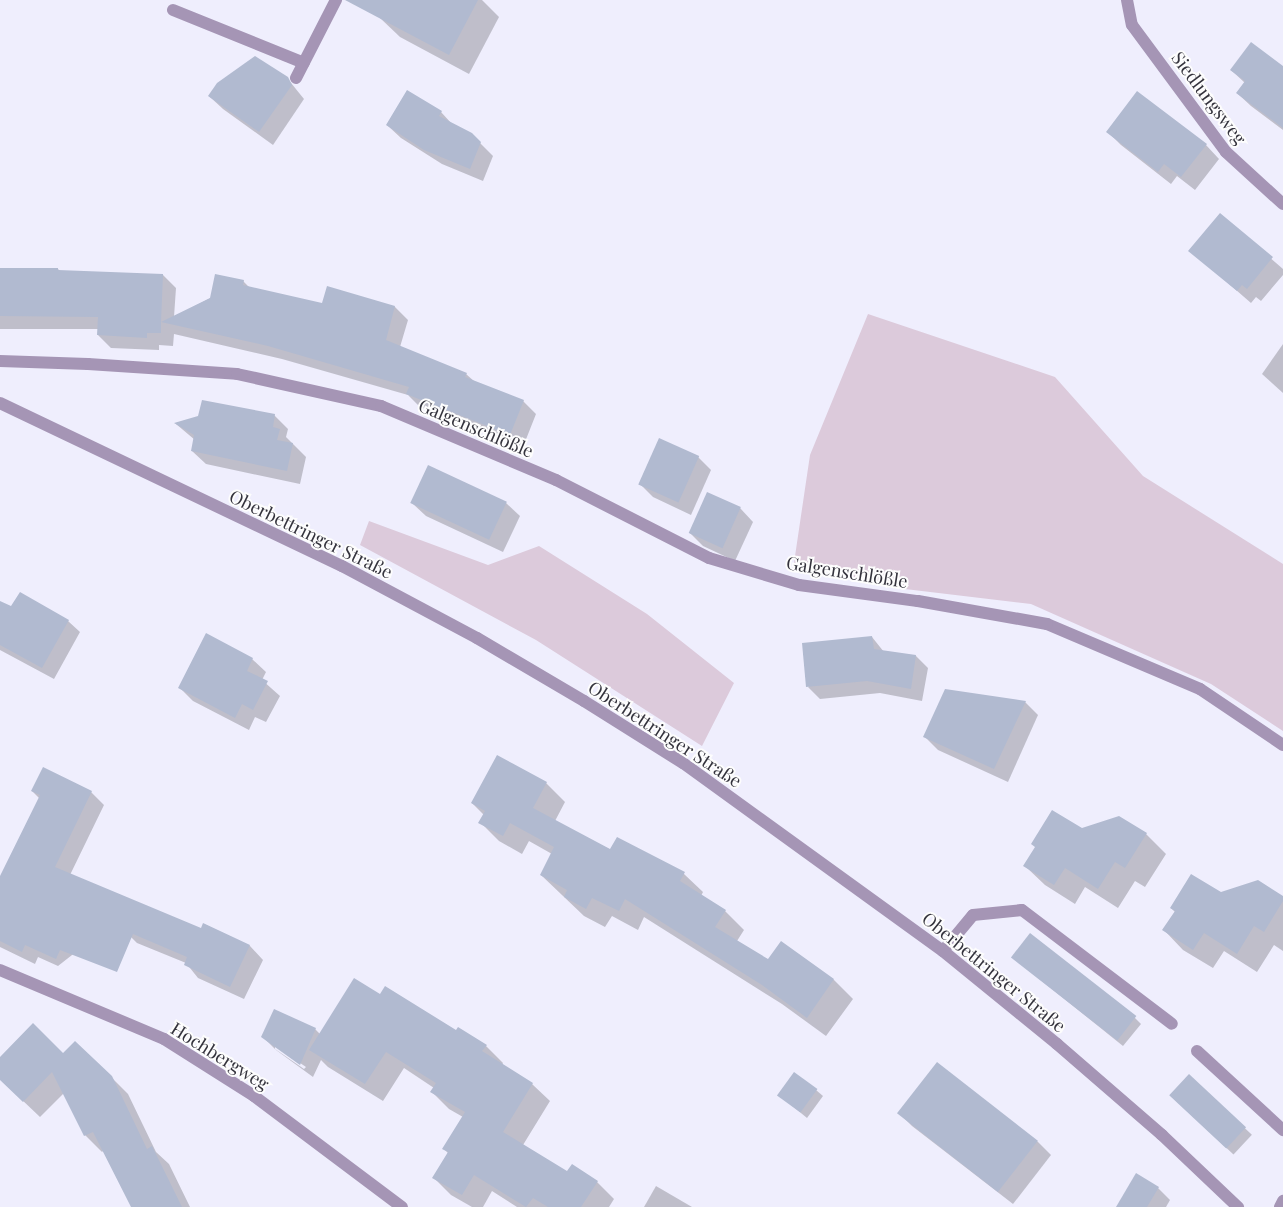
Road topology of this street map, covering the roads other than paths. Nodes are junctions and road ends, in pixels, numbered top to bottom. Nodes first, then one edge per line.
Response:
1 (336, 0) edge
2 (1127, 0) edge
3 (172, 10) dead end
4 (304, 63) junction
5 (296, 78) dead end
6 (1283, 204) edge
7 (0, 361) edge
8 (0, 402) edge
9 (1283, 745) edge
10 (943, 951) junction
11 (0, 970) edge
12 (1172, 1024) dead end
13 (1197, 1051) dead end
14 (1283, 1130) edge
15 (1283, 1201) edge
16 (402, 1207) edge
17 (1238, 1207) edge
18 (1280, 1207) edge

1 - 4 street
2 - 6 street, Siedlungsweg
3 - 4 street
4 - 5 street
7 - 9 street, Galgenschlößle
8 - 10 street, Oberbettringer Straße
10 - 12 street
10 - 17 street, Oberbettringer Straße
11 - 16 street, Hochbergweg
13 - 14 street
15 - 18 street

